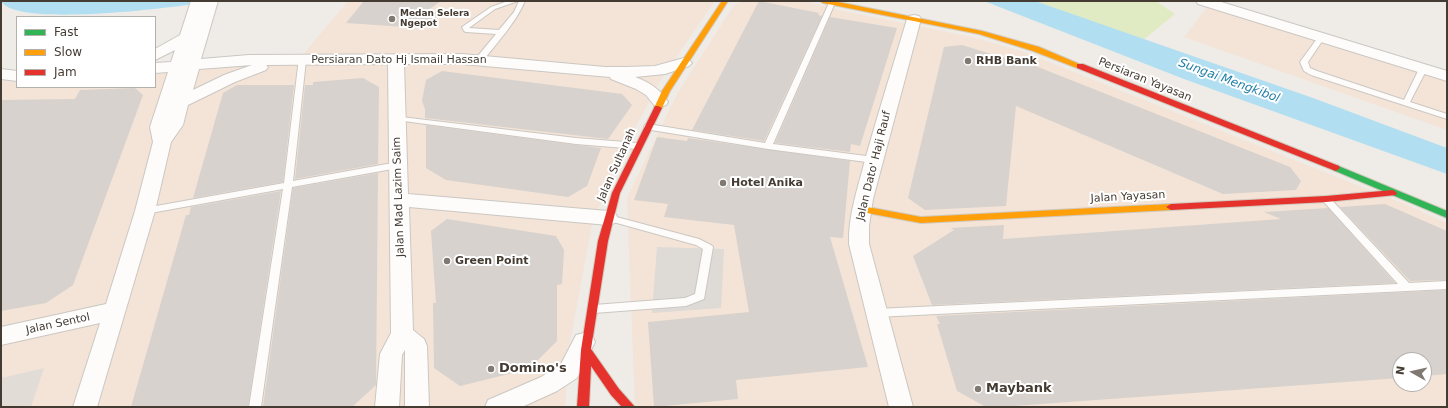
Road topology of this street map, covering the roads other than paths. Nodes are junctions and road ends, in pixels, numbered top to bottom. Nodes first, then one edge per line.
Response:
1 (198, 1) edge
2 (211, 1) edge
3 (515, 1) edge
4 (522, 1) edge
5 (725, 1) edge
6 (1203, 1) edge
7 (828, 2) edge
8 (914, 19) junction
9 (502, 32) junction
10 (187, 35) junction
11 (1321, 37) junction
12 (156, 54) edge
13 (396, 59) junction
14 (480, 59) junction
15 (296, 60) junction
16 (684, 63) junction
17 (184, 66) junction
18 (156, 68) edge
19 (1423, 69) junction
20 (605, 72) junction
21 (1, 74) edge
22 (16, 76) edge
23 (1447, 76) edge
24 (181, 102) junction
25 (660, 102) junction
26 (1406, 103) junction
27 (396, 118) junction
28 (1447, 118) edge
29 (648, 127) junction
30 (162, 142) junction
31 (637, 146) junction
32 (768, 146) junction
33 (874, 160) junction
34 (398, 166) junction
35 (288, 184) junction
36 (1396, 193) junction
37 (1326, 199) junction
38 (399, 200) junction
39 (862, 209) junction
40 (145, 211) junction
41 (1447, 216) edge
42 (608, 218) junction
43 (1447, 285) edge
44 (1408, 288) junction
45 (593, 309) junction
46 (115, 311) junction
47 (876, 313) junction
48 (402, 334) junction
49 (1, 336) edge
50 (588, 342) junction
51 (86, 407) edge
52 (256, 407) edge
53 (387, 407) edge
54 (417, 407) edge
55 (497, 407) edge
56 (583, 407) edge
57 (629, 407) edge
58 (901, 407) edge

1 - 10 street
2 - 17 street
3 - 9 lane
4 - 9 lane
5 - 16 street, Jalan Sultanah
6 - 11 street
7 - 8 street, Persiaran Yayasan
7 - 32 lane
8 - 33 street, Jalan Dato' Haji Rauf
8 - 36 street, Persiaran Yayasan
9 - 14 lane
10 - 12 street
10 - 17 street
11 - 19 street
11 - 26 lane
13 - 14 street, Persiaran Dato Hj Ismail Hassan
13 - 15 street, Persiaran Dato Hj Ismail Hassan
13 - 27 street, Jalan Mad Lazim Saim
14 - 20 street, Persiaran Dato Hj Ismail Hassan
15 - 17 street
15 - 24 street
15 - 35 lane
16 - 20 street
16 - 25 street, Jalan Sultanah
17 - 18 street
17 - 24 street
17 - 30 street
19 - 23 street
19 - 26 lane
20 - 25 street
21 - 22 street
24 - 30 street
25 - 29 street, Jalan Sultanah
26 - 28 lane
27 - 31 lane
27 - 34 street, Jalan Mad Lazim Saim
29 - 31 street, Jalan Sultanah
29 - 32 lane
30 - 40 street
31 - 42 street, Jalan Sultanah
32 - 33 lane
33 - 39 street, Jalan Dato' Haji Rauf
34 - 35 lane
34 - 38 street, Jalan Mad Lazim Saim
35 - 40 lane
35 - 52 lane
36 - 37 street, Jalan Yayasan
36 - 41 street, Persiaran Yayasan
37 - 39 street, Jalan Yayasan
37 - 44 lane
38 - 42 street
38 - 48 street, Jalan Mad Lazim Saim
39 - 47 street, Jalan Dato' Haji Rauf
40 - 46 street
42 - 45 street, Jalan Sultanah
42 - 45 lane
43 - 44 lane
44 - 47 lane
45 - 50 street, Jalan Sultanah
46 - 49 street, Jalan Sentol
46 - 51 street
47 - 58 street, Jalan Dato' Haji Rauf
48 - 53 street
48 - 54 street
50 - 55 street
50 - 56 street, Jalan Sultanah
50 - 57 street

